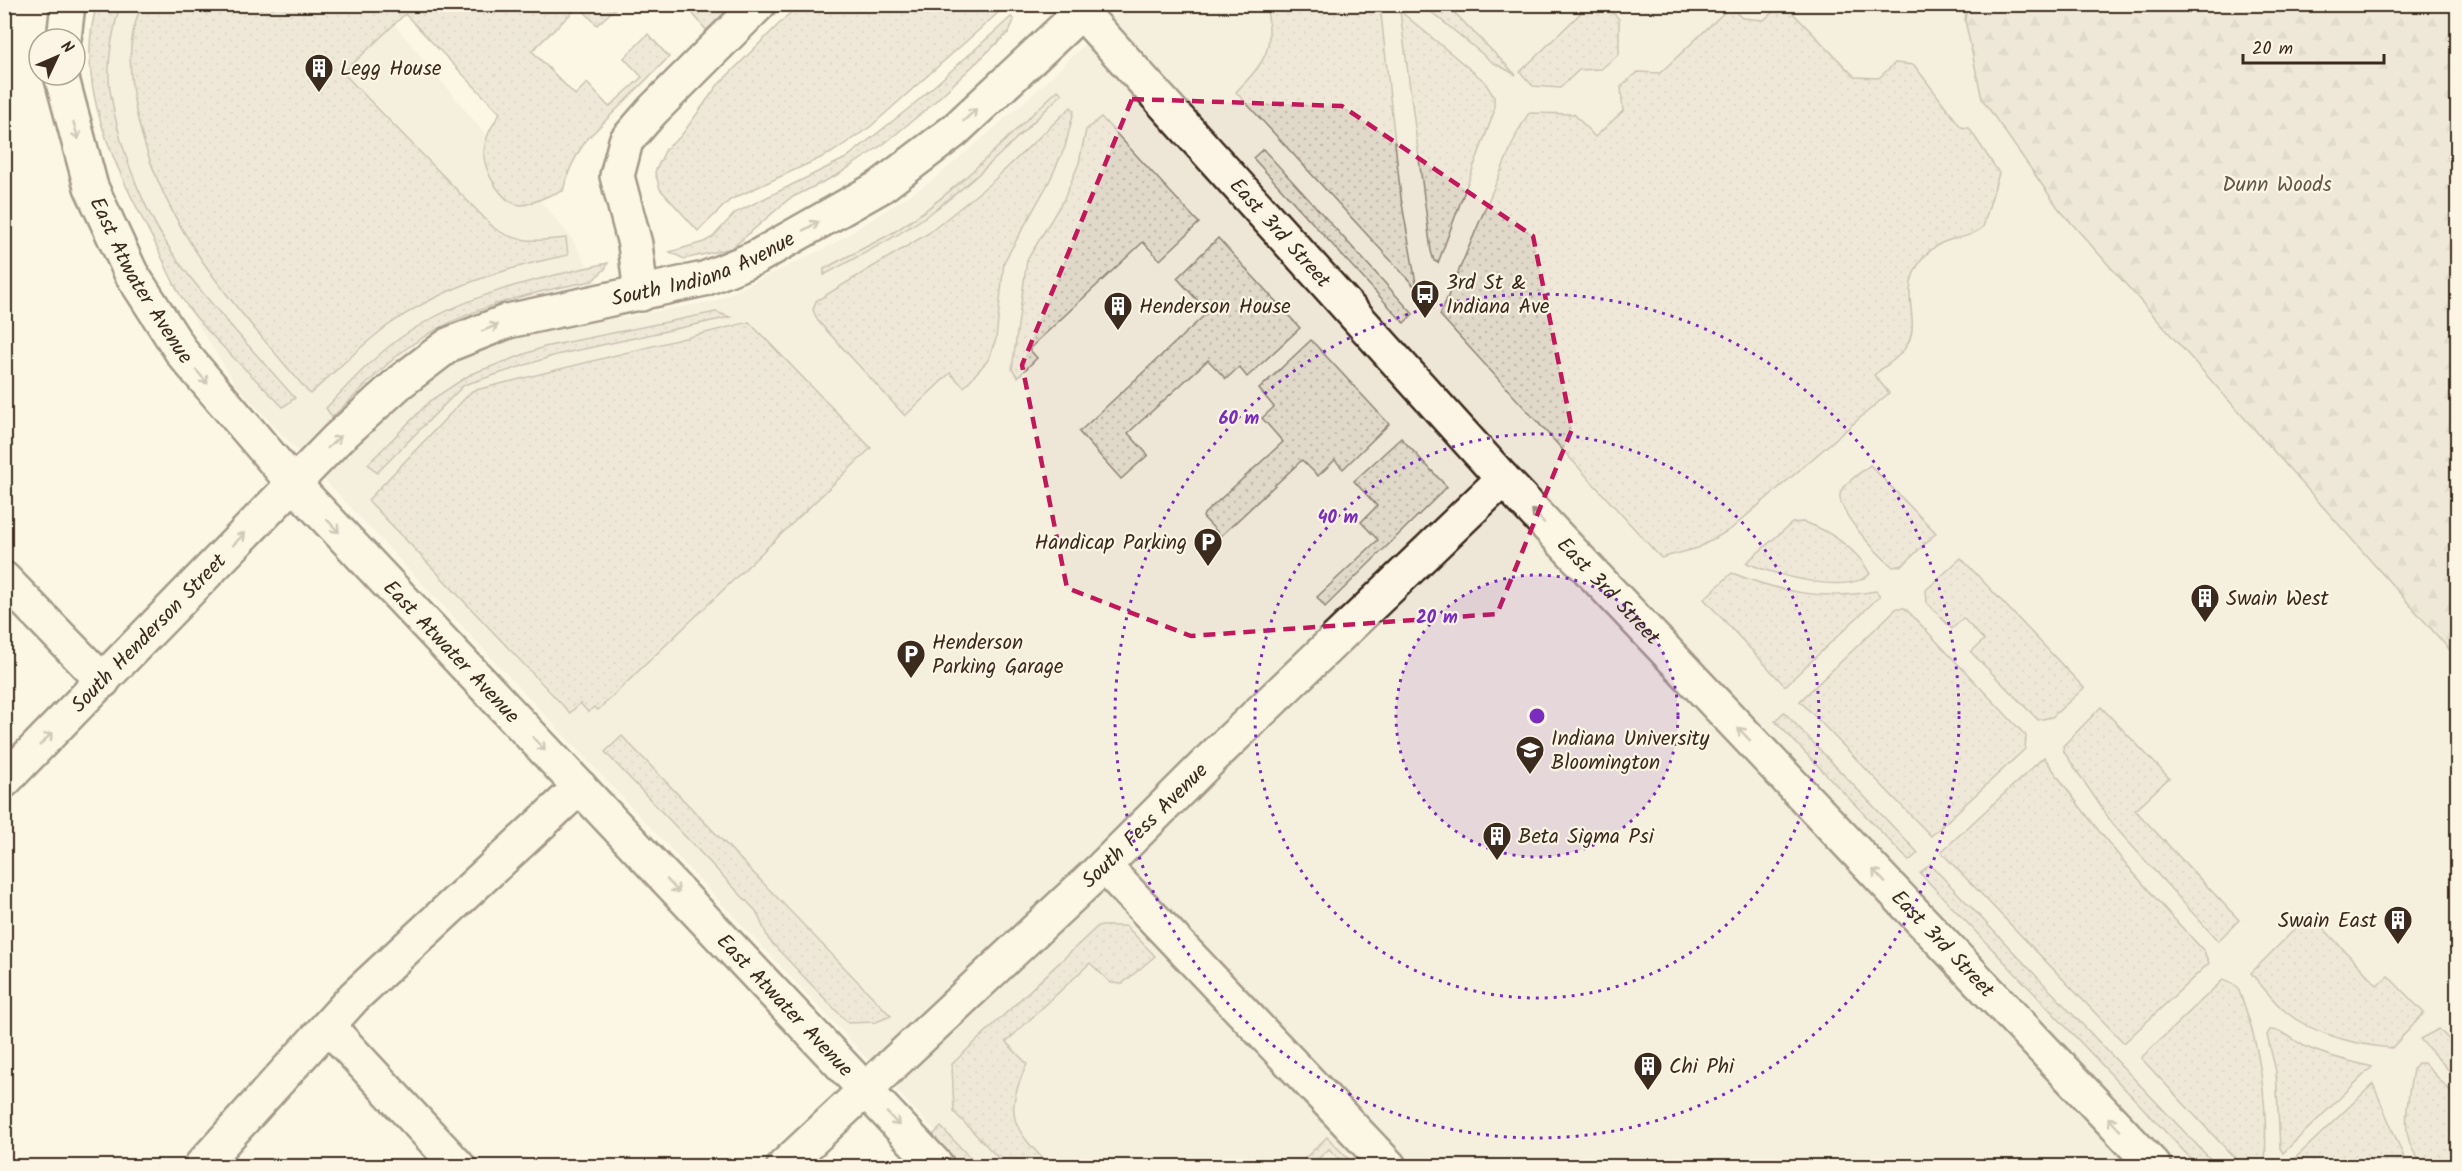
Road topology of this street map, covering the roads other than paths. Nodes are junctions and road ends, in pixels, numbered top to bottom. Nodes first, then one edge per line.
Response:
1 (68, 4) edge
2 (759, 4) edge
3 (1082, 7) edge
4 (65, 27) edge
5 (64, 87) edge
6 (641, 294) junction
7 (1503, 479) junction
8 (292, 483) junction
9 (4, 579) edge
10 (103, 681) junction
11 (4, 781) edge
12 (579, 787) junction
13 (1104, 866) junction
14 (328, 1026) junction
15 (867, 1091) junction
16 (201, 1167) edge
17 (459, 1167) edge
18 (784, 1167) edge
19 (937, 1167) edge
20 (1389, 1167) edge
21 (2154, 1167) edge

1 - 4 main road
2 - 6 main road
6 -> 3 main road, South Indiana Avenue
3 - 7 main road, East 3rd Street
5 -> 8 main road, East Atwater Avenue
8 -> 6 main road, South Indiana Avenue
7 - 13 main road, South Fess Avenue
21 -> 7 main road, East 3rd Street
10 -> 8 main road, South Henderson Street
8 -> 12 main road, East Atwater Avenue
9 - 10 main road
11 -> 10 main road, South Henderson Street
12 - 14 main road
12 -> 15 main road, East Atwater Avenue
13 - 15 main road, South Fess Avenue
13 - 20 main road
14 - 16 main road
14 - 17 main road
15 - 18 main road, South Fess Avenue
15 -> 19 main road, East Atwater Avenue

